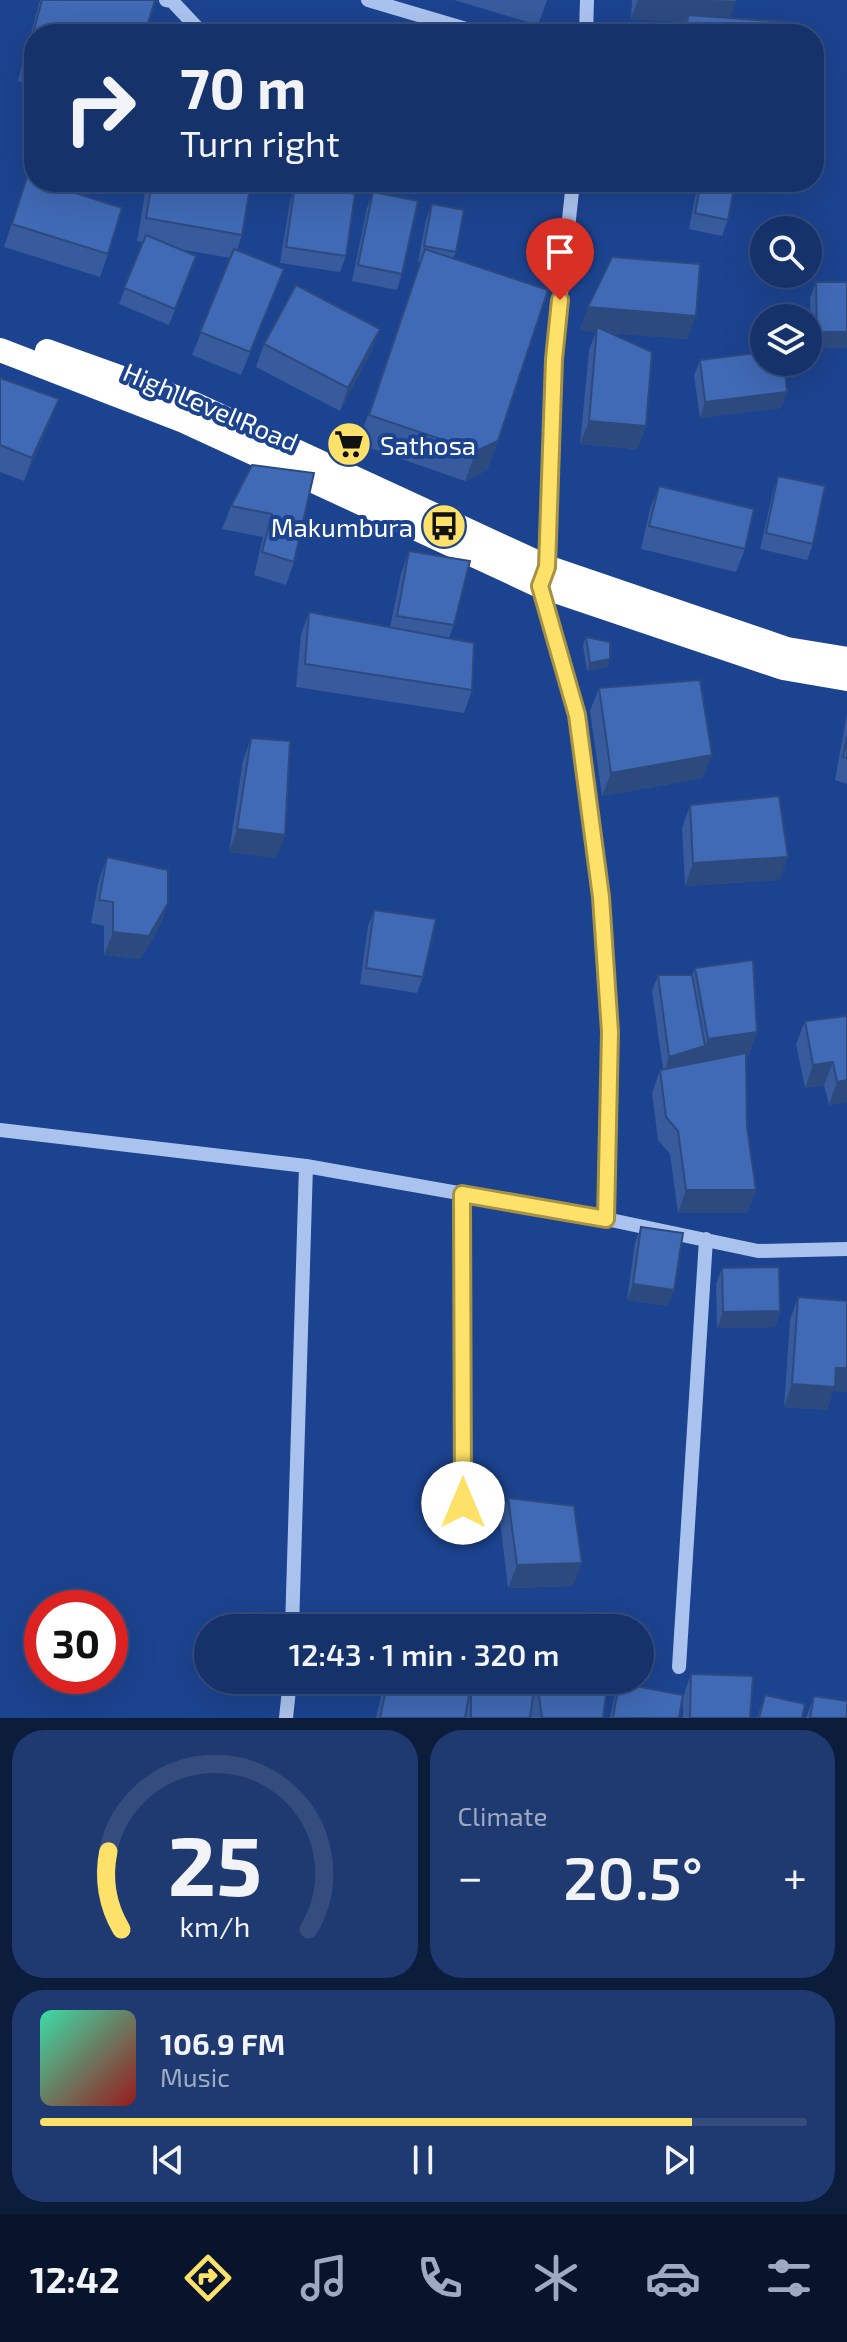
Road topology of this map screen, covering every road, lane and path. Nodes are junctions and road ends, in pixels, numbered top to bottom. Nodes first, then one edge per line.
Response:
1 (166, 0) edge
2 (368, 0) edge
3 (587, 0) edge
4 (194, 24) edge
5 (449, 24) edge
6 (586, 24) edge
7 (572, 192) edge
8 (0, 334) edge
9 (0, 350) edge
10 (543, 577) junction
11 (847, 659) edge
12 (847, 679) edge
13 (0, 1130) edge
14 (306, 1166) junction
15 (462, 1194) junction
16 (606, 1219) junction
17 (706, 1239) junction
18 (847, 1249) edge
19 (463, 1534) dead end
20 (292, 1614) edge
21 (679, 1667) dead end
22 (289, 1694) edge
23 (286, 1718) edge

1 - 4 street
2 - 5 street
3 - 6 street
7 - 10 street
8 - 10 highway, High Level Road
9 - 10 highway, High Level Road
10 - 11 highway, High Level Road
10 - 12 highway, High Level Road
10 - 16 street
13 - 14 street
14 - 15 street
14 - 20 street
15 - 16 street
15 - 19 street
16 - 17 street
17 - 18 street
17 - 21 street
22 - 23 street

